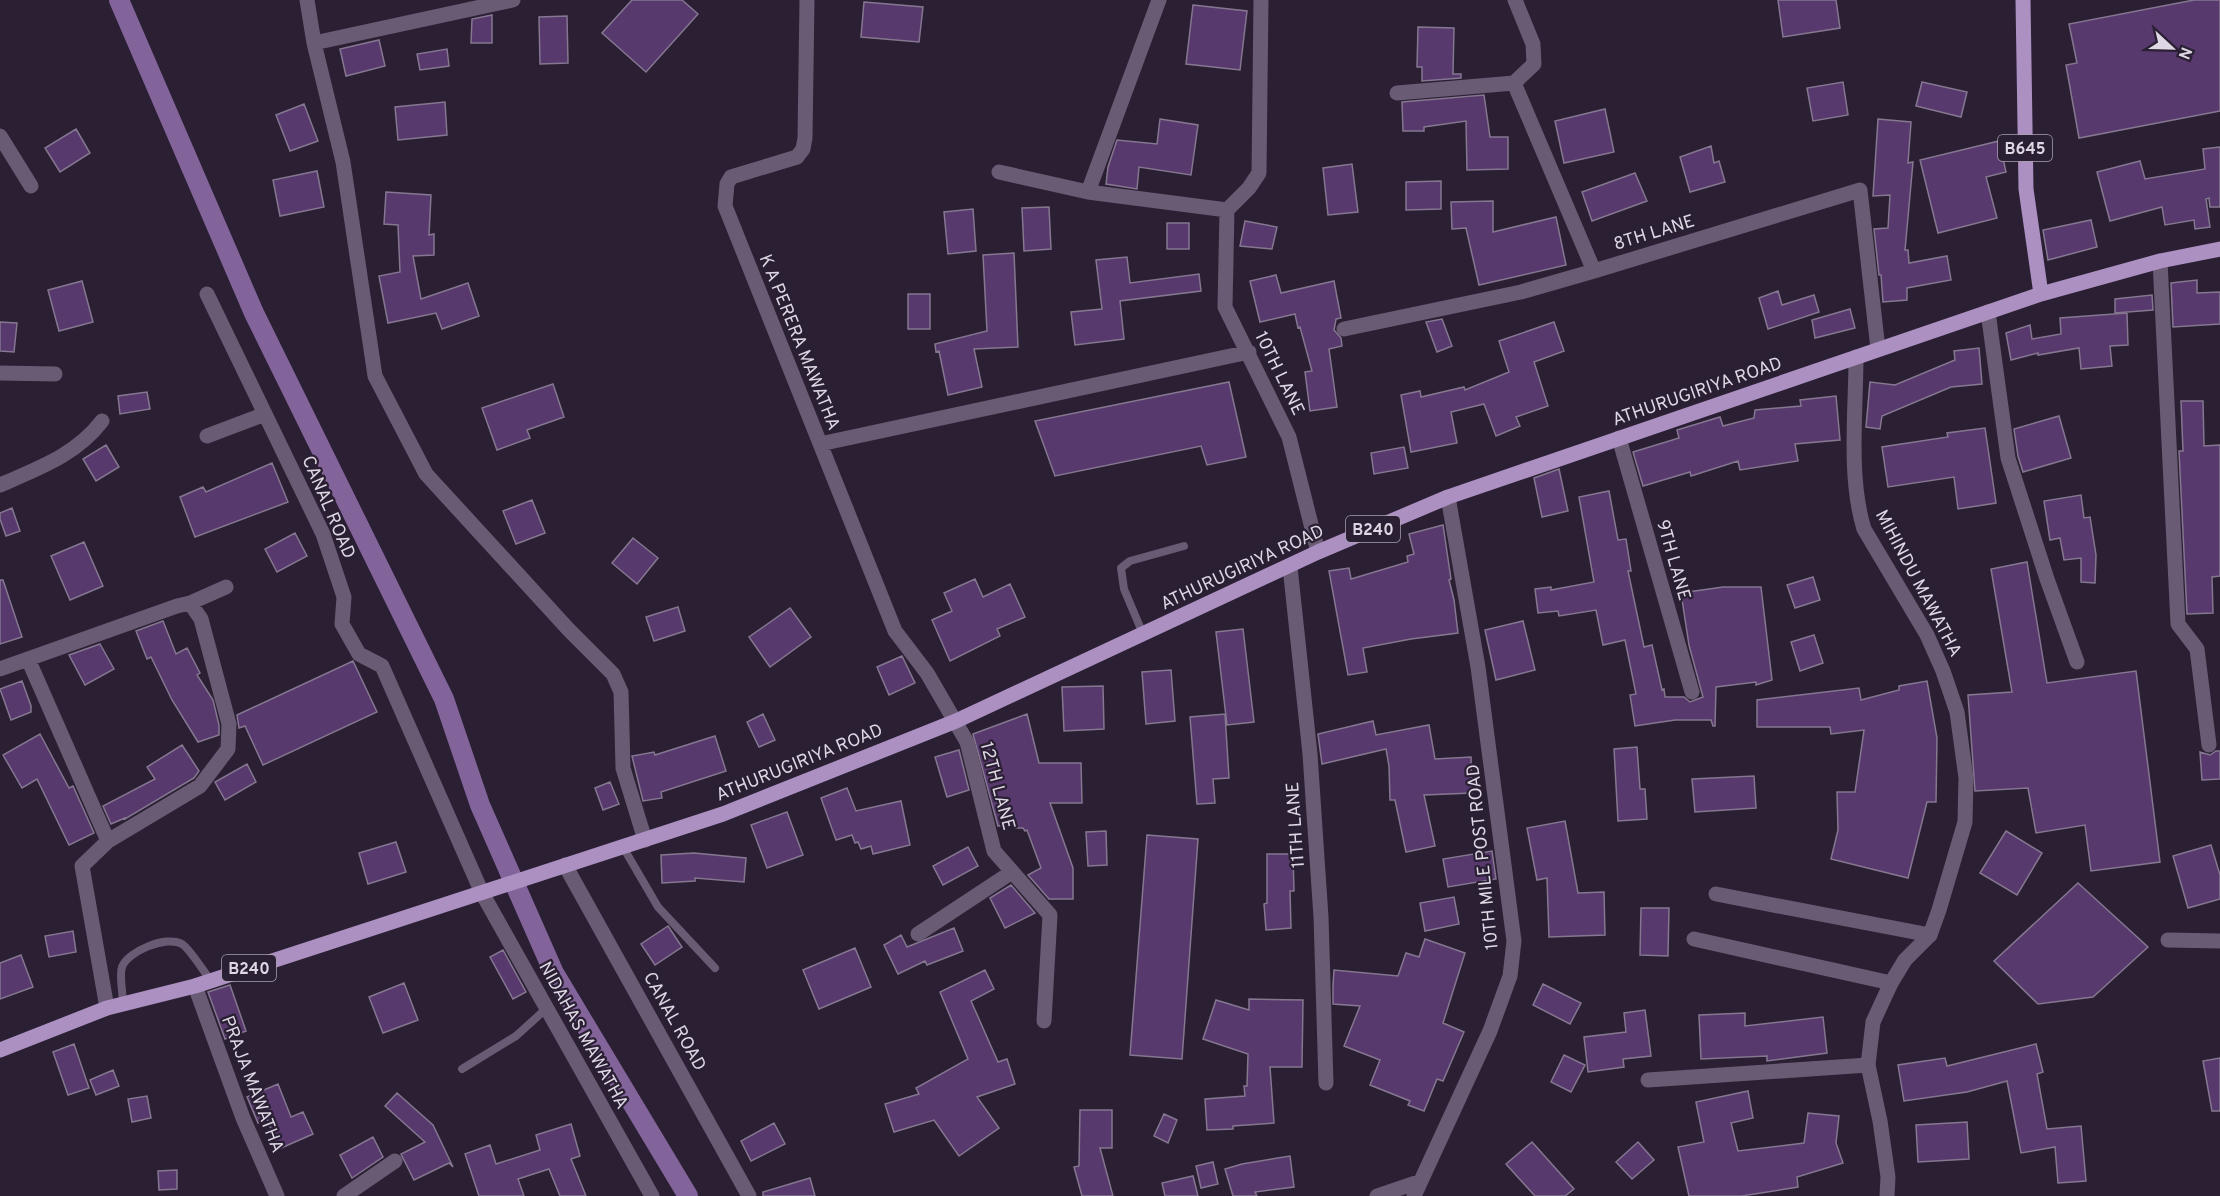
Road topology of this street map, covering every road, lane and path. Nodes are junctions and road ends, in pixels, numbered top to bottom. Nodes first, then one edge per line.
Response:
1 (307, 0) edge
2 (513, 0) edge
3 (807, 0) edge
4 (1160, 0) edge
5 (1261, 0) edge
6 (1515, 0) edge
7 (2023, 0) edge
8 (314, 43) junction
9 (1514, 83) junction
10 (1397, 93) dead end
11 (0, 136) edge
12 (999, 172) dead end
13 (31, 186) dead end
14 (1088, 192) junction
15 (1227, 210) junction
16 (2220, 249) edge
17 (2160, 261) junction
18 (1594, 271) junction
19 (207, 294) dead end
20 (2041, 294) junction
21 (1988, 312) junction
22 (1344, 329) dead end
23 (1878, 349) junction
24 (1249, 352) junction
25 (1856, 357) junction
26 (0, 373) edge
27 (55, 374) dead end
28 (265, 414) junction
29 (102, 421) dead end
30 (207, 436) dead end
31 (1619, 438) junction
32 (820, 444) junction
33 (0, 485) edge
34 (1448, 497) junction
35 (1184, 546) dead end
36 (1318, 552) junction
37 (1290, 567) junction
38 (226, 587) dead end
39 (190, 603) junction
40 (1143, 634) junction
41 (28, 659) junction
42 (2077, 662) dead end
43 (0, 669) edge
44 (1692, 692) dead end
45 (956, 721) junction
46 (2209, 745) dead end
47 (645, 840) junction
48 (108, 841) junction
49 (623, 847) junction
50 (565, 865) junction
51 (1012, 872) junction
52 (482, 893) junction
53 (1716, 894) dead end
54 (918, 934) dead end
55 (1930, 935) junction
56 (1694, 939) dead end
57 (2168, 940) dead end
58 (2220, 941) edge
59 (715, 968) dead end
60 (211, 981) junction
61 (1891, 983) junction
62 (195, 986) junction
63 (123, 1004) junction
64 (107, 1008) junction
65 (547, 1008) junction
66 (1044, 1021) dead end
67 (0, 1050) edge
68 (1868, 1065) junction
69 (462, 1069) dead end
70 (1648, 1080) dead end
71 (1326, 1083) dead end
72 (395, 1161) dead end
73 (1421, 1181) junction
74 (277, 1196) edge
75 (344, 1196) edge
76 (652, 1196) edge
77 (749, 1196) edge
78 (1377, 1196) edge
79 (1414, 1196) edge
80 (1887, 1196) edge

1 - 8 street
2 - 8 street
3 - 32 street, K A PERERA MAWATHA
4 - 14 street
5 - 15 street
6 - 9 street
7 - 20 main road, B645
8 - 47 street
9 - 10 street
9 - 18 street
11 - 13 street
12 - 14 street
14 - 15 street
15 - 24 street, 10TH LANE
16 - 17 main road, ATHURUGIRIYA ROAD / B240
17 - 20 main road, ATHURUGIRIYA ROAD / B240
17 - 46 street
18 - 22 street
18 - 23 street, 8TH LANE
19 - 28 street, CANAL ROAD
20 - 21 main road, ATHURUGIRIYA ROAD / B240
21 - 23 main road, ATHURUGIRIYA ROAD / B240
21 - 42 street
23 - 25 main road, ATHURUGIRIYA ROAD / B240
24 - 32 street
24 - 36 street, 10TH LANE
25 - 31 main road, ATHURUGIRIYA ROAD / B240
25 - 55 street, MIHINDU MAWATHA
26 - 27 street
28 - 30 street
28 - 52 street, CANAL ROAD
29 - 33 street
31 - 34 main road, ATHURUGIRIYA ROAD / B240
31 - 44 street, 9TH LANE
32 - 45 street, K A PERERA MAWATHA
34 - 36 main road, ATHURUGIRIYA ROAD / B240
34 - 73 street, 10TH MILE POST ROAD
35 - 40 lane
36 - 37 main road, ATHURUGIRIYA ROAD / B240
37 - 40 main road, ATHURUGIRIYA ROAD / B240
37 - 71 street, 11TH LANE
38 - 39 street
39 - 41 street
39 - 48 street
40 - 45 main road, ATHURUGIRIYA ROAD / B240
41 - 43 street
41 - 48 street
45 - 47 main road, ATHURUGIRIYA ROAD / B240
45 - 51 street, 12TH LANE
47 - 49 main road, ATHURUGIRIYA ROAD / B240
48 - 64 street
49 - 50 main road, ATHURUGIRIYA ROAD / B240
49 - 59 lane
50 - 52 main road, ATHURUGIRIYA ROAD / B240
50 - 77 street, CANAL ROAD
51 - 54 street
51 - 66 street, 12TH LANE
52 - 60 main road, B240
52 - 65 street, NIDAHAS MAWATHA
53 - 55 street
55 - 61 street, MIHINDU MAWATHA
56 - 61 street
57 - 58 street
60 - 62 main road, B240
60 - 63 lane
61 - 68 street, MIHINDU MAWATHA
62 - 63 main road, B240
62 - 74 street, PRAJA MAWATHA
63 - 64 main road, B240
64 - 67 main road, B240
65 - 69 lane
65 - 76 street, NIDAHAS MAWATHA
68 - 70 street
68 - 80 street, MIHINDU MAWATHA
72 - 75 street
73 - 78 street
73 - 79 street, 10TH MILE POST ROAD

